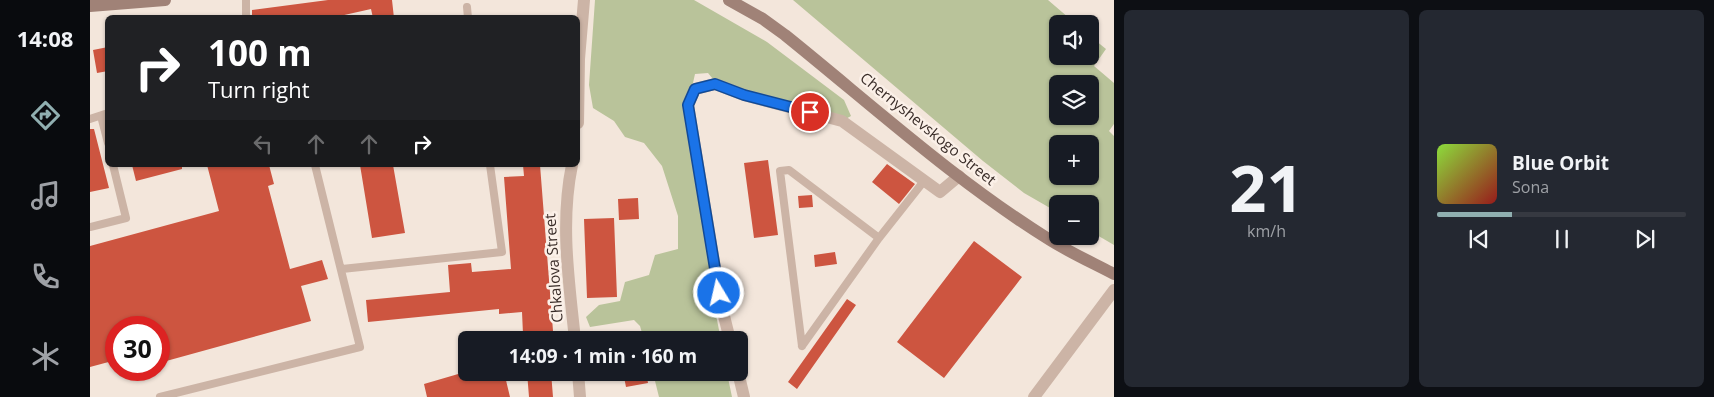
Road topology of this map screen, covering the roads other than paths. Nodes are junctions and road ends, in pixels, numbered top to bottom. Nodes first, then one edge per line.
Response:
1 (165, 0) edge
2 (246, 0) edge
3 (584, 0) edge
4 (729, 0) edge
5 (90, 6) edge
6 (467, 7) dead end
7 (246, 15) edge
8 (468, 15) edge
9 (580, 47) edge
10 (104, 114) edge
11 (90, 119) edge
12 (113, 167) edge
13 (316, 167) edge
14 (490, 167) edge
15 (572, 167) edge
16 (958, 176) junction
17 (924, 181) junction
18 (90, 227) edge
19 (879, 238) junction
20 (342, 269) junction
21 (1114, 274) edge
22 (1114, 290) edge
23 (574, 331) edge
24 (728, 331) edge
25 (579, 381) edge
26 (740, 381) edge
27 (160, 397) edge
28 (580, 397) edge
29 (744, 397) edge
30 (1034, 397) edge

1 - 5 main road
2 - 7 lane
3 - 9 street
4 - 16 main road, Chernyshevskogo Street
6 - 8 lane
10 - 11 lane
12 - 18 lane
13 - 20 lane
14 - 20 lane
15 - 23 street, Chkalova Street
16 - 17 street
16 - 21 main road, Chernyshevskogo Street
17 - 19 lane
17 - 24 street
19 - 19 lane
20 - 27 lane
22 - 30 street
25 - 28 street
26 - 29 street

